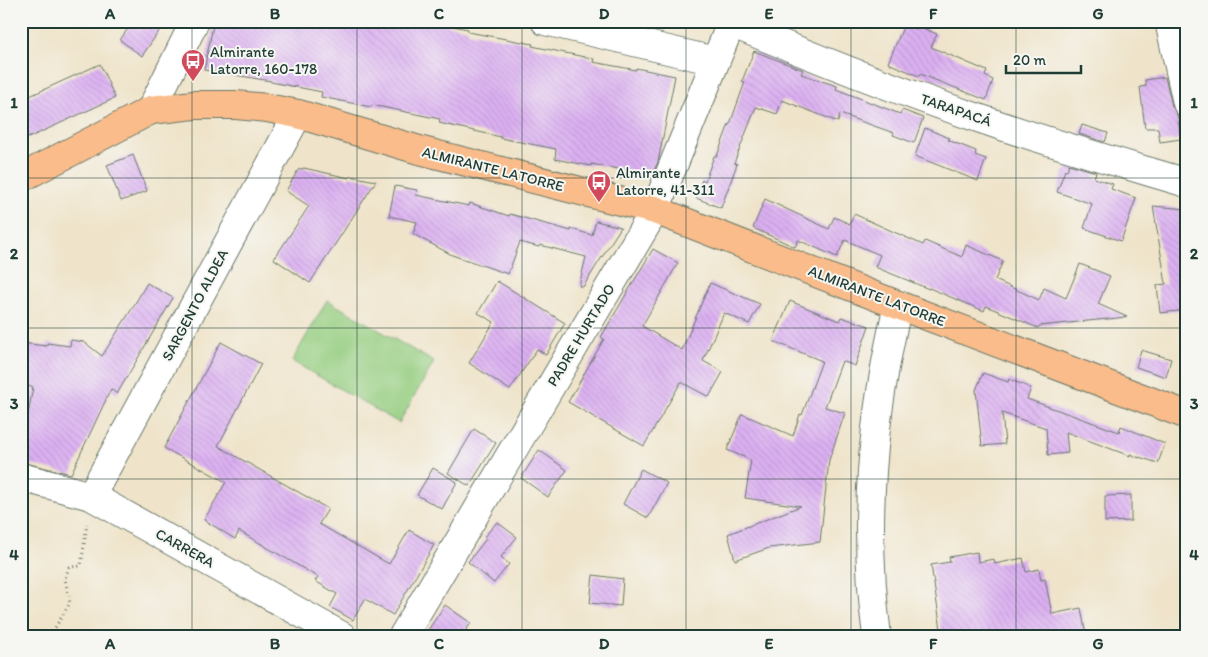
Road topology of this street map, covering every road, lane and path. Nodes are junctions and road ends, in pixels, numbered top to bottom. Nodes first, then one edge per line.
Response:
1 (195, 21) edge
2 (545, 21) edge
3 (1169, 21) edge
4 (731, 22) edge
5 (715, 61) junction
6 (1187, 103) edge
7 (151, 110) junction
8 (298, 114) junction
9 (21, 178) edge
10 (1187, 183) edge
11 (655, 210) junction
12 (898, 305) junction
13 (1187, 415) edge
14 (21, 477) edge
15 (92, 496) junction
16 (50, 636) edge
17 (342, 636) edge
18 (403, 636) edge
19 (877, 636) edge

1 - 7 street
2 - 5 street
3 - 6 street
4 - 5 street, PADRE HURTADO
4 - 10 street, TARAPACÁ
5 - 11 street, PADRE HURTADO
7 - 8 main road, ALMIRANTE LATORRE
7 - 9 main road, ALMIRANTE LATORRE
8 - 11 main road, ALMIRANTE LATORRE
8 - 15 street, SARGENTO ALDEA
11 - 12 main road, ALMIRANTE LATORRE
11 - 18 street, PADRE HURTADO
12 - 13 main road, ALMIRANTE LATORRE
12 - 19 street
14 - 15 street, CARRERA
15 - 16 path
15 - 17 street, CARRERA

